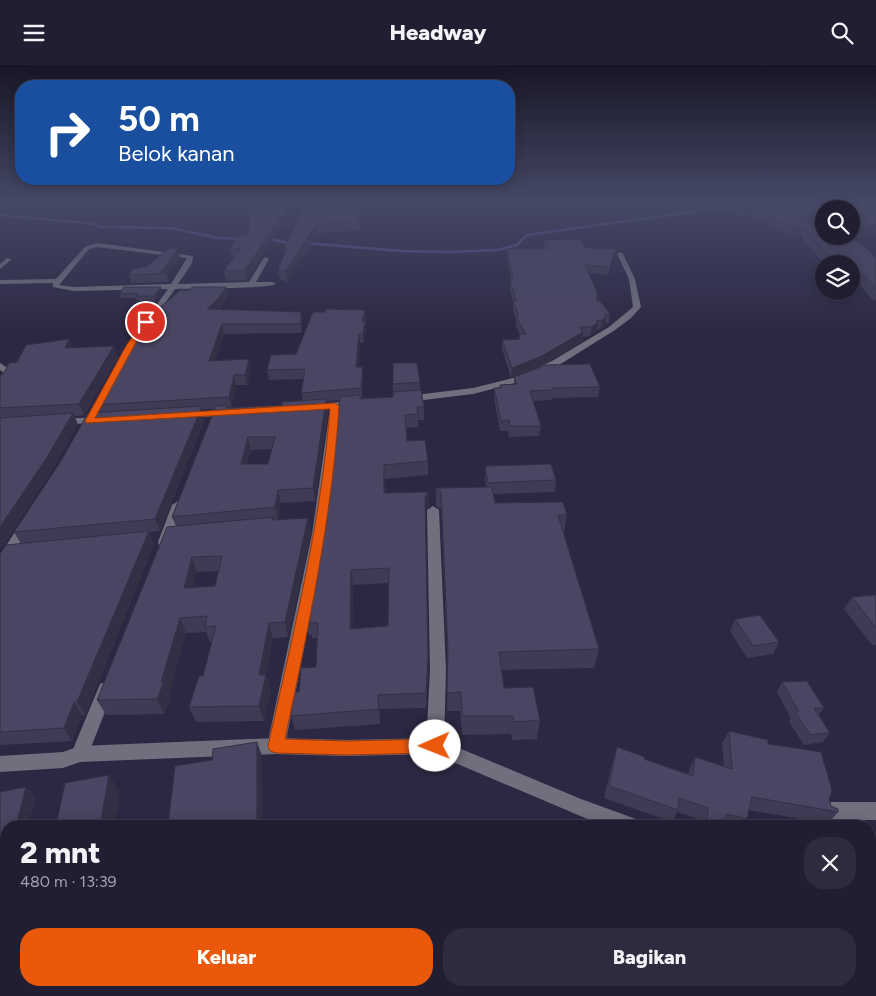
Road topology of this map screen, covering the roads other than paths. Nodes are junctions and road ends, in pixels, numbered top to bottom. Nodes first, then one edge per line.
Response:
1 (620, 254) dead end
2 (9, 259) dead end
3 (266, 259) dead end
4 (0, 267) edge
5 (58, 281) junction
6 (0, 282) edge
7 (272, 284) dead end
8 (251, 285) junction
9 (173, 286) junction
10 (121, 363) edge
11 (0, 366) edge
12 (0, 386) edge
13 (397, 400) edge
14 (362, 403) edge
15 (335, 406) junction
16 (297, 408) edge
17 (242, 412) edge
18 (214, 414) junction
19 (175, 416) edge
20 (108, 420) edge
21 (46, 423) edge
22 (208, 430) edge
23 (184, 491) edge
24 (433, 509) dead end
25 (34, 512) edge
26 (322, 521) junction
27 (304, 523) edge
28 (185, 535) edge
29 (161, 537) junction
30 (25, 550) edge
31 (4, 552) edge
32 (159, 555) edge
33 (0, 565) edge
34 (113, 673) edge
35 (276, 746) junction
36 (435, 746) junction
37 (80, 754) junction
38 (0, 764) edge
39 (830, 811) edge
40 (876, 811) edge
41 (613, 820) edge

1 - 13 street
2 - 4 street
3 - 8 street
5 - 6 street
5 - 9 street
5 - 9 street
7 - 8 street
8 - 9 street
9 - 10 street
11 - 12 street
14 - 15 street
15 - 16 street
15 - 26 street
17 - 18 street
18 - 19 street
18 - 22 street
20 - 21 street
23 - 29 street
24 - 36 street
25 - 31 street
26 - 27 street
26 - 35 street
28 - 29 street
29 - 32 street
30 - 31 street
31 - 33 street
34 - 37 street
35 - 36 street
35 - 37 street
36 - 41 street
37 - 38 street
39 - 40 street

